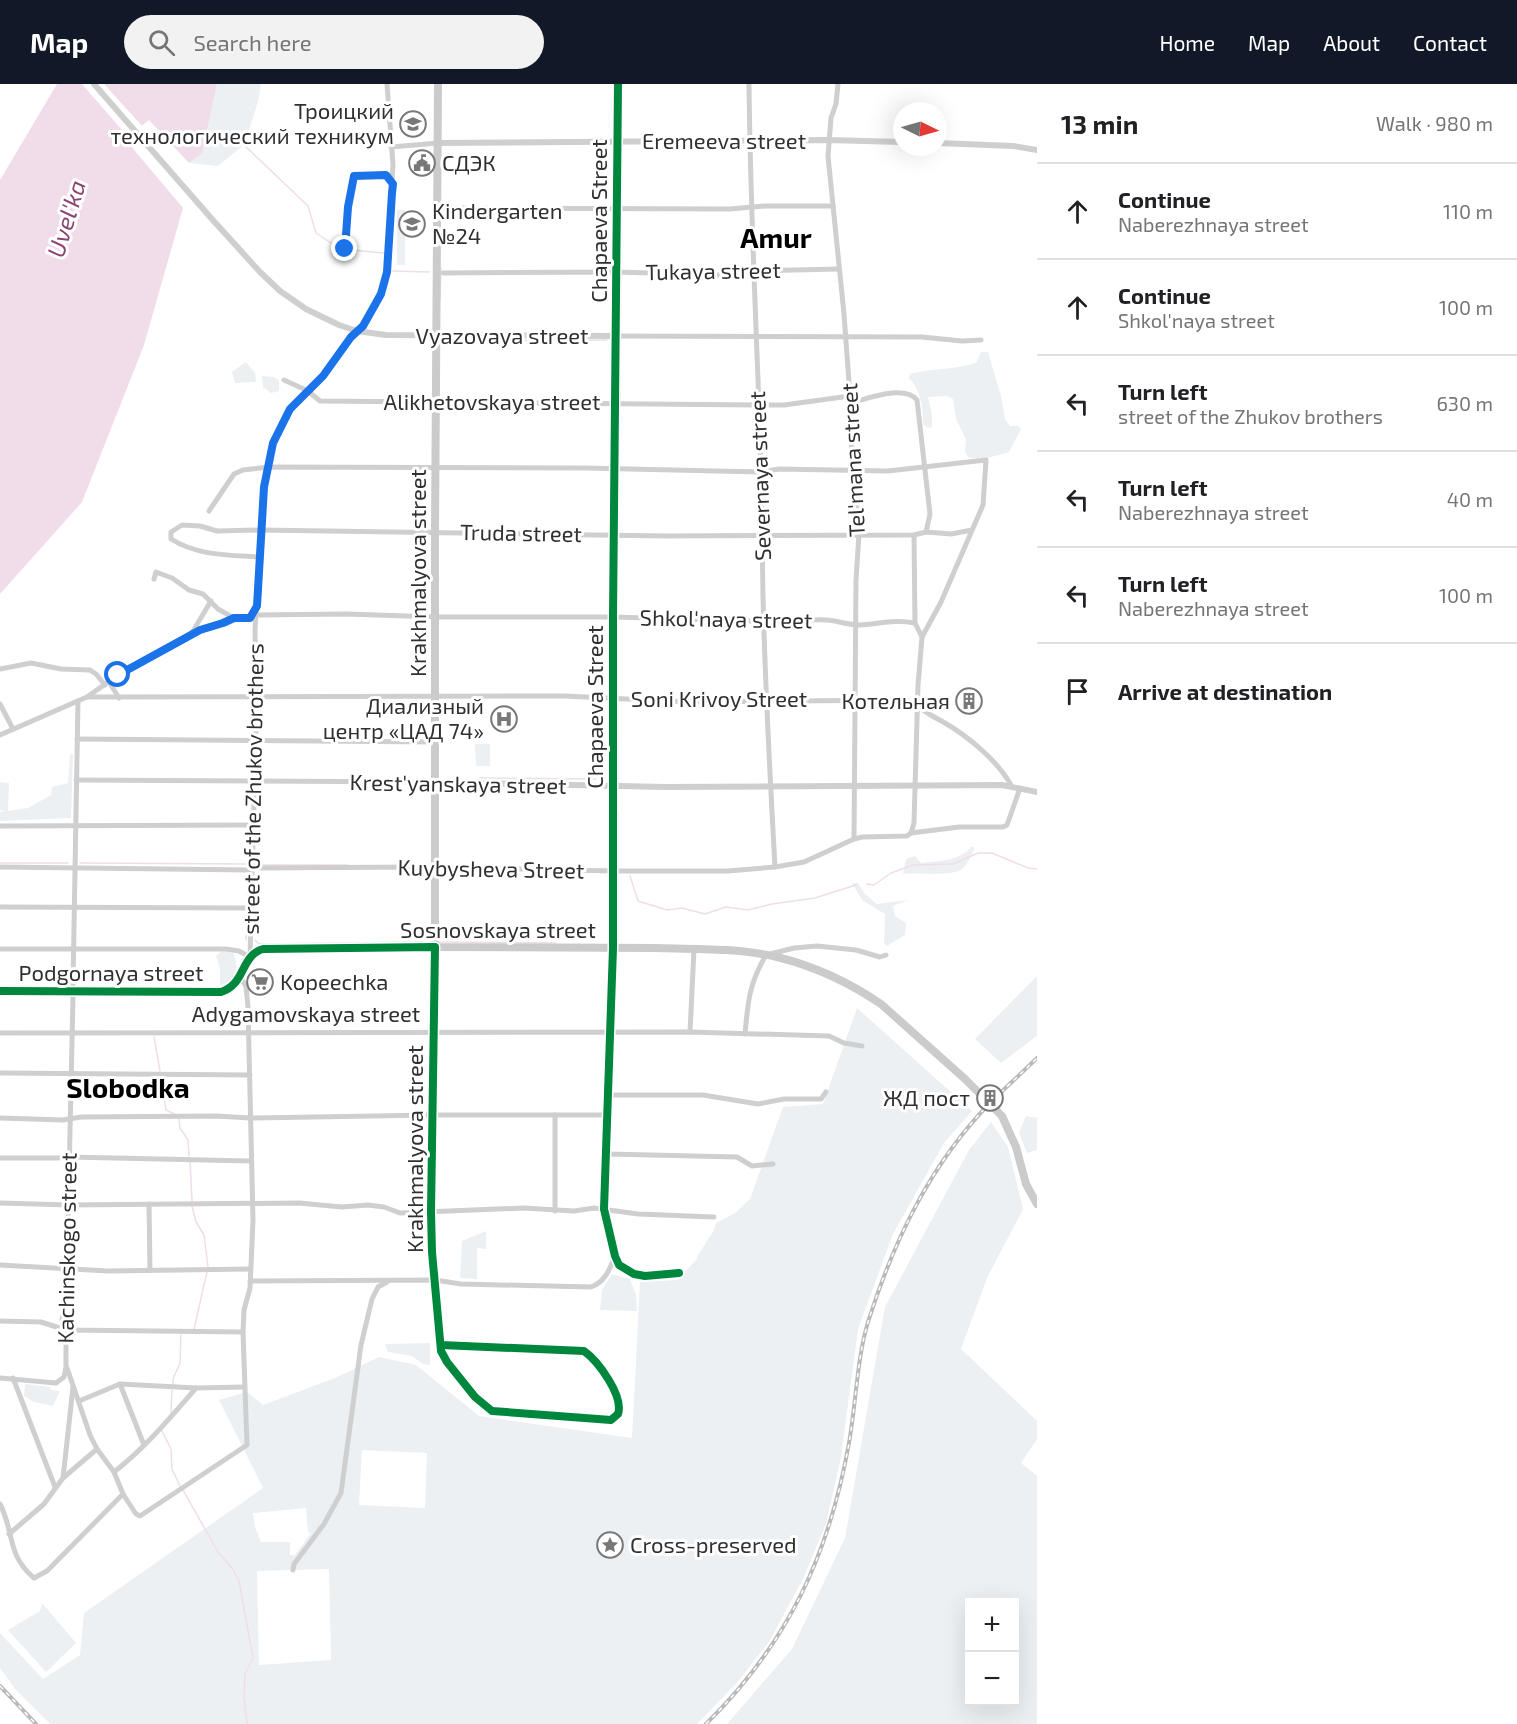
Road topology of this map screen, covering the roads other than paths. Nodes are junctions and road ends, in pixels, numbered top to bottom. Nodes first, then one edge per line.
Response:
1 (94, 84) edge
2 (387, 84) edge
3 (438, 84) edge
4 (618, 84) edge
5 (749, 84) edge
6 (837, 84) edge
7 (828, 140) junction
8 (750, 141) junction
9 (617, 142) junction
10 (893, 142) edge
11 (438, 143) junction
12 (947, 143) edge
13 (391, 147) junction
14 (1037, 150) edge
15 (393, 165) junction
16 (386, 175) junction
17 (393, 184) junction
18 (833, 206) junction
19 (617, 207) junction
20 (750, 207) junction
21 (436, 208) junction
22 (345, 249) dead end
23 (838, 269) junction
24 (754, 271) junction
25 (616, 272) junction
26 (443, 273) dead end
27 (357, 331) junction
28 (436, 336) junction
29 (616, 336) junction
30 (756, 337) junction
31 (846, 337) junction
32 (981, 340) dead end
33 (284, 380) dead end
34 (308, 390) junction
35 (850, 399) junction
36 (437, 403) junction
37 (616, 403) junction
38 (759, 405) junction
39 (923, 466) junction
40 (268, 467) junction
41 (436, 468) junction
42 (615, 469) junction
43 (854, 470) junction
44 (761, 472) junction
45 (210, 511) dead end
46 (261, 530) junction
47 (972, 530) junction
48 (435, 532) junction
49 (926, 532) junction
50 (614, 534) junction
51 (859, 534) junction
52 (914, 535) junction
53 (763, 536) junction
54 (260, 557) junction
55 (154, 579) dead end
56 (211, 601) junction
57 (257, 606) junction
58 (257, 615) junction
59 (435, 616) junction
60 (613, 616) junction
61 (234, 618) junction
62 (250, 618) junction
63 (915, 623) junction
64 (765, 624) junction
65 (857, 625) junction
66 (190, 636) junction
67 (922, 637) junction
68 (0, 669) edge
69 (107, 684) junction
70 (87, 697) junction
71 (255, 697) junction
72 (119, 698) junction
73 (435, 698) junction
74 (613, 698) junction
75 (855, 699) junction
76 (768, 700) junction
77 (78, 701) junction
78 (0, 704) edge
79 (917, 704) junction
80 (13, 729) junction
81 (0, 735) edge
82 (77, 739) junction
83 (255, 741) junction
84 (435, 742) junction
85 (76, 780) junction
86 (254, 782) junction
87 (435, 782) junction
88 (914, 785) junction
89 (614, 786) junction
90 (854, 786) junction
91 (771, 787) junction
92 (1012, 787) junction
93 (1020, 788) junction
94 (1037, 792) edge
95 (914, 823) junction
96 (253, 825) junction
97 (0, 826) edge
98 (76, 827) junction
99 (922, 832) junction
100 (911, 833) junction
101 (854, 838) junction
102 (774, 857) junction
103 (782, 866) junction
104 (0, 867) edge
105 (75, 867) junction
106 (775, 867) junction
107 (252, 868) junction
108 (434, 868) junction
109 (614, 872) junction
110 (74, 906) junction
111 (0, 907) edge
112 (251, 908) junction
113 (435, 947) junction
114 (613, 948) junction
115 (0, 949) edge
116 (694, 949) junction
117 (74, 950) junction
118 (766, 955) junction
119 (886, 956) dead end
120 (250, 957) junction
121 (240, 977) junction
122 (73, 984) dead end
123 (0, 991) edge
124 (73, 997) dead end
125 (433, 1032) junction
126 (690, 1032) junction
127 (0, 1033) edge
128 (73, 1033) junction
129 (249, 1033) junction
130 (611, 1034) junction
131 (745, 1034) junction
132 (862, 1046) dead end
133 (0, 1073) edge
134 (72, 1073) junction
135 (250, 1075) junction
136 (826, 1092) dead end
137 (609, 1095) junction
138 (432, 1115) junction
139 (555, 1115) junction
140 (608, 1115) junction
141 (0, 1118) edge
142 (250, 1118) junction
143 (70, 1119) junction
144 (607, 1154) junction
145 (69, 1157) junction
146 (0, 1158) edge
147 (250, 1161) junction
148 (773, 1164) dead end
149 (252, 1202) junction
150 (0, 1203) edge
151 (149, 1204) junction
152 (1037, 1204) edge
153 (69, 1205) junction
154 (604, 1209) junction
155 (555, 1211) junction
156 (431, 1212) junction
157 (714, 1217) dead end
158 (615, 1256) junction
159 (0, 1265) edge
160 (67, 1267) junction
161 (250, 1269) junction
162 (150, 1270) junction
163 (679, 1273) dead end
164 (435, 1280) junction
165 (250, 1281) junction
166 (388, 1281) junction
167 (0, 1321) edge
168 (66, 1330) junction
169 (243, 1332) junction
170 (441, 1348) junction
171 (66, 1365) junction
172 (0, 1378) edge
173 (13, 1378) junction
174 (120, 1384) junction
175 (73, 1386) junction
176 (244, 1387) junction
177 (196, 1388) junction
178 (79, 1401) junction
179 (144, 1445) junction
180 (97, 1449) junction
181 (114, 1472) junction
182 (63, 1478) junction
183 (55, 1487) junction
184 (123, 1494) junction
185 (0, 1504) edge
186 (9, 1534) junction
187 (293, 1570) dead end

1 - 27 street, Vyazovaya street
2 - 13 street, street of the Zhukov brothers
3 - 11 main road
4 - 9 street, Chapaeva Street
5 - 8 street, Severnaya street
6 - 7 street, Tel'mana street
7 - 8 street, Eremeeva street
7 - 10 street, Eremeeva street
7 - 18 street, Tel'mana street
8 - 9 street, Eremeeva street
8 - 20 street, Severnaya street
9 - 11 street, Eremeeva street
9 - 19 street, Chapaeva Street
11 - 13 street
11 - 21 main road
12 - 14 street
13 - 15 street, street of the Zhukov brothers
15 - 16 street
15 - 17 street, street of the Zhukov brothers
16 - 17 street
16 - 22 street
17 - 27 street, street of the Zhukov brothers
18 - 20 street
18 - 23 street, Tel'mana street
19 - 20 street
19 - 21 street
19 - 25 street, Chapaeva Street
20 - 24 street, Severnaya street
21 - 28 main road
23 - 24 street, Tukaya street
23 - 31 street, Tel'mana street
24 - 25 street, Tukaya street
24 - 30 street, Severnaya street
25 - 26 street, Tukaya street
25 - 29 street, Chapaeva Street
27 - 28 street, Vyazovaya street
27 - 34 street, street of the Zhukov brothers
28 - 29 street, Vyazovaya street
28 - 36 main road, Krakhmalyova street
29 - 30 street, Vyazovaya street
29 - 37 street, Chapaeva Street
30 - 31 street, Vyazovaya street
30 - 38 street, Severnaya street
31 - 32 street, Vyazovaya street
31 - 35 street, Tel'mana street
33 - 34 street, Alikhetovskaya street
34 - 36 street, Alikhetovskaya street
34 - 40 street, street of the Zhukov brothers
35 - 38 street, Alikhetovskaya street
35 - 39 street, Alikhetovskaya street
35 - 43 street, Tel'mana street
36 - 37 street, Alikhetovskaya street
36 - 41 main road, Krakhmalyova street
37 - 38 street, Alikhetovskaya street
37 - 42 street, Chapaeva Street
38 - 44 street, Severnaya street
39 - 43 street
39 - 47 street
39 - 49 street
40 - 41 street
40 - 45 street
40 - 46 street, street of the Zhukov brothers
41 - 42 street
41 - 48 main road, Krakhmalyova street
42 - 44 street
42 - 50 street, Chapaeva Street
43 - 44 street
43 - 51 street, Tel'mana street
44 - 53 street, Severnaya street
46 - 48 street, Truda street
46 - 54 street, street of the Zhukov brothers
46 - 54 street, Truda street
47 - 49 street, Truda street
47 - 67 street
48 - 50 street, Truda street
48 - 59 main road, Krakhmalyova street
49 - 52 street, Truda street
50 - 53 street, Truda street
50 - 60 street, Chapaeva Street
51 - 52 street, Truda street
51 - 53 street, Truda street
51 - 65 street, Tel'mana street
52 - 63 street
53 - 64 street, Severnaya street
54 - 57 street, street of the Zhukov brothers
55 - 56 street
56 - 61 street
56 - 66 street
57 - 58 street, street of the Zhukov brothers
57 - 62 street
58 - 59 street, Shkol'naya street
58 - 62 street, Shkol'naya street
58 - 71 street, street of the Zhukov brothers
59 - 60 street, Shkol'naya street
59 - 73 main road, Krakhmalyova street
60 - 64 street, Shkol'naya street
60 - 74 street, Chapaeva Street
61 - 62 street, Shkol'naya street
61 - 66 street, Shkol'naya street
63 - 65 street, Shkol'naya street
63 - 67 street
64 - 65 street, Shkol'naya street
64 - 76 street, Severnaya street
65 - 75 street, Tel'mana street
66 - 69 street, Shkol'naya street
67 - 79 street
68 - 69 street
69 - 70 street, Shkol'naya street
69 - 72 street
70 - 72 street, Soni Krivoy Street
70 - 77 street, Shkol'naya street
71 - 72 street, Soni Krivoy Street
71 - 73 street, Soni Krivoy Street
71 - 83 street, street of the Zhukov brothers
73 - 74 street, Soni Krivoy Street
73 - 84 main road, Krakhmalyova street
74 - 76 street, Soni Krivoy Street
74 - 89 street, Chapaeva Street
75 - 76 street, Soni Krivoy Street
75 - 79 street, Soni Krivoy Street
75 - 90 street, Tel'mana street
76 - 91 street, Severnaya street
77 - 80 street, Shkol'naya street
77 - 82 street
78 - 80 street
79 - 88 street
79 - 92 street
80 - 81 street, Shkol'naya street
82 - 83 street
82 - 85 street
83 - 84 street
83 - 86 street, street of the Zhukov brothers
84 - 87 main road, Krakhmalyova street
85 - 86 street, Krest'yanskaya street
85 - 98 street
86 - 87 street, Krest'yanskaya street
86 - 96 street, street of the Zhukov brothers
87 - 89 street, Krest'yanskaya street
87 - 108 main road, Krakhmalyova street
88 - 90 street, Krest'yanskaya street
88 - 92 street, Krest'yanskaya street
88 - 95 street
89 - 91 street, Krest'yanskaya street
89 - 109 street, Chapaeva Street
90 - 91 street, Krest'yanskaya street
90 - 101 street, Tel'mana street
91 - 102 street, Severnaya street
92 - 93 street, Krest'yanskaya street
93 - 94 street, Krest'yanskaya street
93 - 99 street, Kuybysheva Street
95 - 99 street
95 - 100 street
96 - 98 street
96 - 107 street, street of the Zhukov brothers
97 - 98 street
98 - 105 street
99 - 100 street, Kuybysheva Street
100 - 101 street, Kuybysheva Street
101 - 103 street, Kuybysheva Street
102 - 103 street
102 - 106 street, Severnaya street
103 - 106 street, Kuybysheva Street
104 - 105 street, Kuybysheva Street
105 - 107 street, Kuybysheva Street
105 - 110 street
106 - 109 street, Kuybysheva Street
107 - 108 street, Kuybysheva Street
107 - 112 street, street of the Zhukov brothers
108 - 109 street, Kuybysheva Street
108 - 113 main road, Krakhmalyova street
109 - 114 street, Chapaeva Street
110 - 111 street
110 - 112 street
110 - 117 street
112 - 120 street, street of the Zhukov brothers
113 - 114 main road, Sosnovskaya street
113 - 120 street, Sosnovskaya street
113 - 125 street, Krakhmalyova street
114 - 116 main road, Sosnovskaya street
114 - 130 street, Chapaeva Street
115 - 117 street
116 - 118 main road, Sosnovskaya street
116 - 126 street
117 - 120 street
117 - 122 street
118 - 119 street, Sosnovskaya street
118 - 131 street
118 - 152 main road, Sosnovskaya street
120 - 121 street
121 - 123 street, Podgornaya street
121 - 129 street
124 - 128 street, Kachinskogo street
125 - 129 street, Adygamovskaya street
125 - 130 street, Adygamovskaya street
125 - 138 street, Krakhmalyova street
126 - 130 street, Adygamovskaya street
126 - 131 street, Adygamovskaya street
127 - 128 street, Adygamovskaya street
128 - 129 street, Adygamovskaya street
128 - 134 street, Kachinskogo street
129 - 135 street
130 - 137 street, Chapaeva Street
131 - 132 street, Adygamovskaya street
133 - 134 street
134 - 135 street
134 - 143 street, Kachinskogo street
135 - 142 street
136 - 137 street
137 - 140 street, Chapaeva Street
138 - 139 street
138 - 142 street
138 - 156 street, Krakhmalyova street
139 - 140 street
139 - 155 street
140 - 144 street, Chapaeva Street
141 - 143 street
142 - 143 street
142 - 147 street
143 - 145 street, Kachinskogo street
144 - 148 street
144 - 154 street, Chapaeva Street
145 - 146 street
145 - 147 street
145 - 153 street, Kachinskogo street
147 - 149 street
149 - 151 street
149 - 156 street
149 - 161 street
150 - 153 street
151 - 153 street
151 - 162 street
153 - 160 street, Kachinskogo street
154 - 155 street
154 - 157 street
154 - 158 street, Chapaeva Street
155 - 156 street
156 - 164 street, Krakhmalyova street
158 - 163 street
158 - 164 street
159 - 160 street
160 - 162 street
160 - 168 street, Kachinskogo street
161 - 162 street
161 - 165 street
164 - 166 street
164 - 170 street, Krakhmalyova street
165 - 166 street
165 - 169 street
166 - 187 street
167 - 168 street
168 - 169 street
168 - 171 street, Kachinskogo street
169 - 176 street
170 - 170 street
171 - 173 street
171 - 175 street, Kachinskogo street
172 - 173 street
173 - 183 street
174 - 177 street
174 - 178 street
174 - 179 street
175 - 178 street, Kachinskogo street
175 - 182 street
176 - 177 street
176 - 184 street, Kachinskogo street
177 - 179 street
178 - 180 street, Kachinskogo street
179 - 181 street
180 - 181 street, Kachinskogo street
180 - 182 street
181 - 184 street, Kachinskogo street
182 - 183 street
183 - 186 street
184 - 186 street
185 - 186 street

